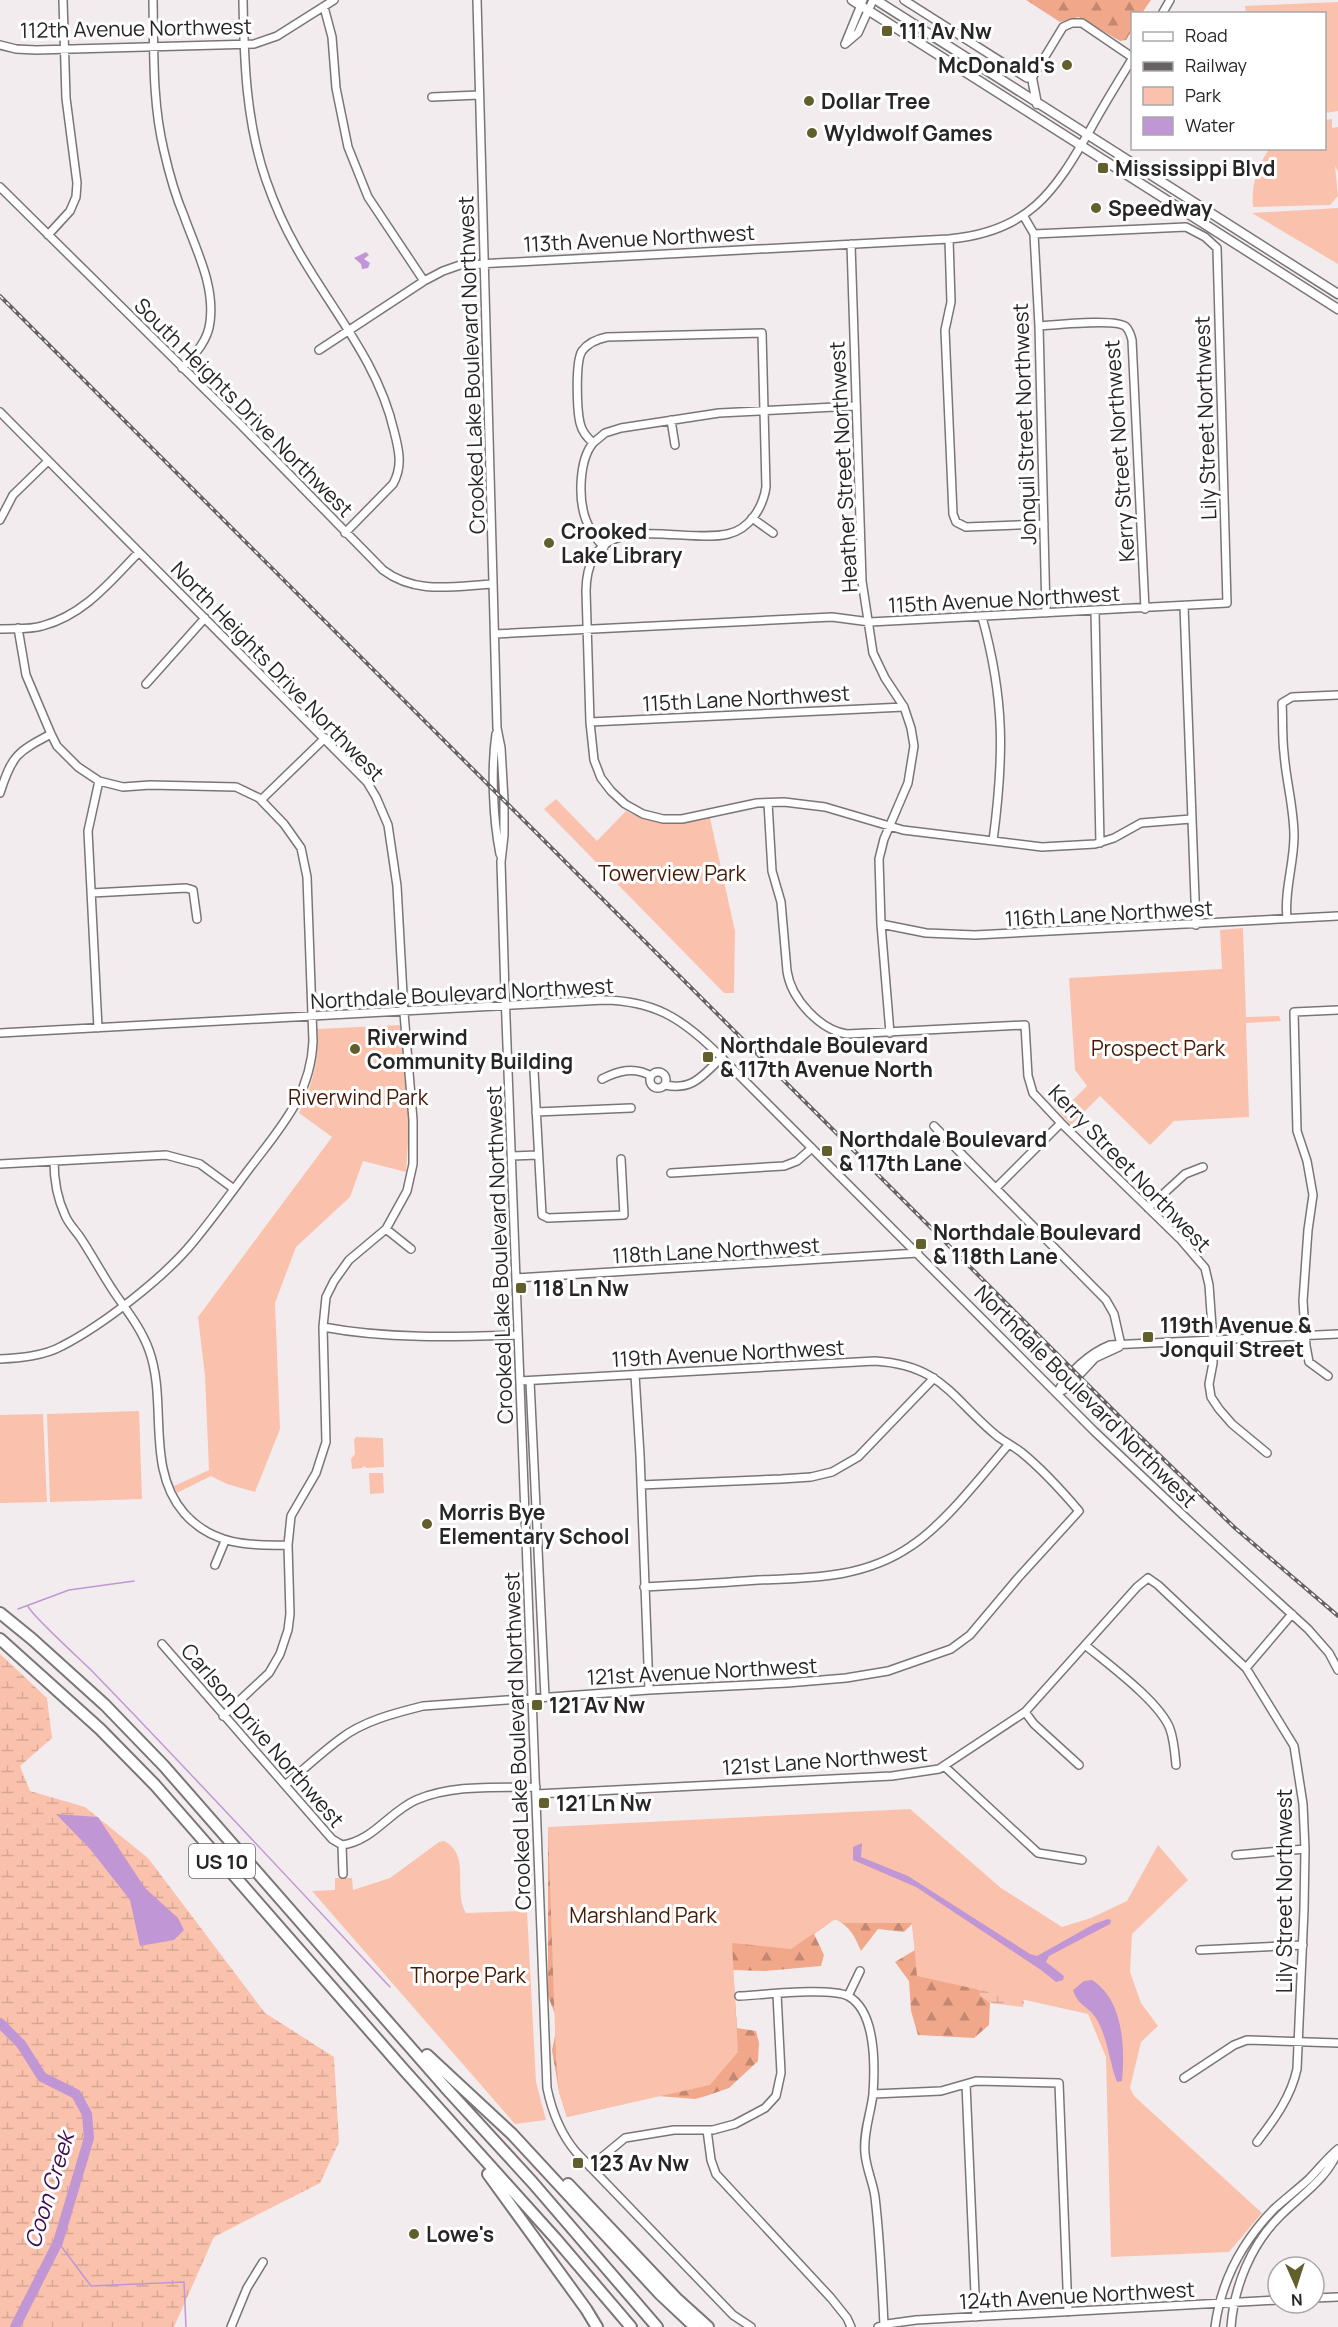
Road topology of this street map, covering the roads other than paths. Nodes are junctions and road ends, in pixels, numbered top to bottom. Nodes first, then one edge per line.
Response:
1 (63, 0) edge
2 (153, 0) edge
3 (243, 0) edge
4 (334, 0) edge
5 (477, 0) edge
6 (852, 0) edge
7 (874, 0) edge
8 (904, 0) edge
9 (862, 3) edge
10 (324, 7) junction
11 (869, 11) junction
12 (244, 44) junction
13 (0, 45) edge
14 (154, 47) junction
15 (64, 49) junction
16 (1131, 57) edge
17 (1131, 60) edge
18 (1032, 78) junction
19 (479, 95) junction
20 (432, 97) dead end
21 (1037, 104) junction
22 (1087, 135) junction
23 (1081, 146) junction
24 (0, 187) edge
25 (1023, 215) junction
26 (1034, 234) junction
27 (48, 235) junction
28 (949, 239) junction
29 (851, 244) junction
30 (484, 263) junction
31 (424, 281) junction
32 (1338, 294) edge
33 (1338, 309) edge
34 (1039, 326) junction
35 (349, 330) junction
36 (319, 350) dead end
37 (182, 368) junction
38 (855, 406) junction
39 (765, 410) junction
40 (0, 412) edge
41 (671, 420) junction
42 (593, 443) junction
43 (675, 445) dead end
44 (48, 461) junction
45 (752, 518) junction
46 (0, 520) edge
47 (1044, 524) junction
48 (345, 533) junction
49 (773, 533) dead end
50 (604, 547) junction
51 (139, 552) junction
52 (493, 585) junction
53 (1227, 603) joint
54 (1184, 606) junction
55 (1145, 609) junction
56 (1095, 611) junction
57 (1046, 613) junction
58 (982, 617) junction
59 (205, 618) junction
60 (870, 622) junction
61 (18, 628) junction
62 (0, 629) edge
63 (588, 630) junction
64 (495, 634) junction
65 (146, 684) dead end
66 (1338, 695) edge
67 (904, 707) junction
68 (590, 722) junction
69 (51, 734) junction
70 (325, 738) junction
71 (99, 781) junction
72 (0, 793) edge
73 (261, 800) junction
74 (768, 802) junction
75 (1191, 819) junction
76 (889, 827) junction
77 (993, 841) junction
78 (1100, 843) junction
79 (92, 892) junction
80 (1338, 916) edge
81 (1287, 918) junction
82 (197, 919) dead end
83 (881, 924) junction
84 (1196, 925) junction
85 (506, 1007) junction
86 (1338, 1010) edge
87 (404, 1013) junction
88 (312, 1017) junction
89 (98, 1028) junction
90 (0, 1033) edge
91 (890, 1033) junction
92 (722, 1057) junction
93 (534, 1071) dead end
94 (651, 1076) junction
95 (602, 1079) dead end
96 (664, 1085) junction
97 (631, 1108) dead end
98 (536, 1112) junction
99 (1060, 1123) junction
100 (934, 1126) dead end
101 (812, 1148) junction
102 (538, 1155) junction
103 (512, 1156) junction
104 (621, 1159) dead end
105 (54, 1161) junction
106 (0, 1164) edge
107 (1203, 1167) dead end
108 (671, 1173) dead end
109 (996, 1188) junction
110 (234, 1189) junction
111 (1148, 1208) junction
112 (386, 1229) junction
113 (411, 1249) dead end
114 (918, 1253) junction
115 (516, 1278) junction
116 (123, 1304) junction
117 (323, 1327) junction
118 (1338, 1334) edge
119 (518, 1335) junction
120 (1305, 1336) junction
121 (1213, 1341) junction
122 (1121, 1346) junction
123 (0, 1359) edge
124 (635, 1375) junction
125 (1328, 1376) dead end
126 (934, 1378) junction
127 (520, 1381) junction
128 (530, 1381) junction
129 (1057, 1393) junction
130 (1009, 1444) junction
131 (1267, 1453) dead end
132 (641, 1485) junction
133 (225, 1541) junction
134 (288, 1545) junction
135 (215, 1564) dead end
136 (1148, 1578) joint
137 (644, 1587) junction
138 (0, 1613) edge
139 (1292, 1614) junction
140 (0, 1639) edge
141 (162, 1644) dead end
142 (1085, 1645) junction
143 (1246, 1668) junction
144 (1338, 1670) edge
145 (649, 1690) junction
146 (532, 1697) junction
147 (545, 1697) junction
148 (1025, 1712) junction
149 (223, 1716) junction
150 (1079, 1765) dead end
151 (1176, 1765) dead end
152 (944, 1766) junction
153 (285, 1785) junction
154 (536, 1790) junction
155 (342, 1845) junction
156 (1305, 1849) junction
157 (1236, 1855) dead end
158 (1082, 1860) dead end
159 (343, 1874) dead end
160 (1303, 1945) junction
161 (1200, 1950) dead end
162 (860, 1971) dead end
163 (777, 1994) junction
164 (738, 1996) dead end
165 (848, 1996) junction
166 (370, 2001) junction
167 (1299, 2041) junction
168 (1338, 2043) edge
169 (1184, 2078) dead end
170 (966, 2084) junction
171 (873, 2094) junction
172 (429, 2098) junction
173 (707, 2130) junction
174 (512, 2134) junction
175 (1257, 2142) dead end
176 (1338, 2150) edge
177 (590, 2167) junction
178 (263, 2262) dead end
179 (1266, 2301) edge
180 (1234, 2302) junction
181 (1219, 2303) junction
182 (1068, 2312) junction
183 (976, 2317) junction
184 (881, 2326) edge
185 (231, 2327) edge
186 (597, 2327) edge
187 (632, 2327) edge
188 (657, 2327) edge
189 (695, 2327) edge
190 (708, 2327) edge
191 (751, 2327) edge
192 (851, 2327) edge
193 (1215, 2327) edge
194 (1231, 2327) edge

1 - 15 street
2 - 14 street
3 - 12 street
4 - 10 street, 112th Avenue Northwest
5 - 19 street, Crooked Lake Boulevard Northwest
6 - 9 main road
7 - 11 street
7 - 21 main road
8 - 18 street
9 - 11 main road
9 - 11 street
10 - 12 street, 112th Avenue Northwest
10 - 31 street
11 - 23 main road
12 - 14 street, 112th Avenue Northwest
12 - 35 street
13 - 15 street, 112th Avenue Northwest
14 - 15 street, 112th Avenue Northwest
14 - 37 street
15 - 27 street
16 - 18 street
17 - 22 street, 113th Avenue Northwest
18 - 21 main road
19 - 20 street
19 - 30 street, Crooked Lake Boulevard Northwest
21 - 22 main road
22 - 23 street, 113th Avenue Northwest
22 - 32 main road
23 - 25 street, 113th Avenue Northwest
23 - 33 main road
24 - 27 street, South Heights Drive Northwest
25 - 26 street
25 - 28 street, 113th Avenue Northwest
26 - 34 street, Jonquil Street Northwest
26 - 53 street, Lily Street Northwest
27 - 37 street, South Heights Drive Northwest
28 - 29 street, 113th Avenue Northwest
28 - 47 street
29 - 30 street, 113th Avenue Northwest
29 - 38 street, Heather Street Northwest
30 - 31 street, 113th Avenue Northwest
30 - 52 street, Crooked Lake Boulevard Northwest
31 - 35 street, 113th Avenue Northwest
34 - 47 street, Jonquil Street Northwest
34 - 55 street, Kerry Street Northwest
35 - 36 street, 113th Avenue Northwest
35 - 48 street
37 - 48 street, South Heights Drive Northwest
38 - 39 street
38 - 60 street, Heather Street Northwest
39 - 41 street
39 - 42 street
39 - 45 street
40 - 44 street, North Heights Drive Northwest
41 - 42 street
41 - 43 street
42 - 50 street
44 - 46 street
44 - 51 street, North Heights Drive Northwest
45 - 49 street
45 - 50 street
47 - 57 street, Jonquil Street Northwest
48 - 52 street, South Heights Drive Northwest
50 - 63 street
51 - 59 street, North Heights Drive Northwest
51 - 61 street
52 - 64 street, Crooked Lake Boulevard Northwest
53 - 54 street, 115th Avenue Northwest
54 - 55 street, 115th Avenue Northwest
54 - 75 street
55 - 56 street, 115th Avenue Northwest
56 - 57 street, 115th Avenue Northwest
56 - 78 street
57 - 58 street, 115th Avenue Northwest
58 - 60 street, 115th Avenue Northwest
58 - 77 street
59 - 65 street
59 - 70 street, North Heights Drive Northwest
60 - 63 street, 115th Avenue Northwest
60 - 67 street, Heather Street Northwest
61 - 62 street
61 - 69 street
63 - 64 street, 115th Avenue Northwest
63 - 68 street
64 - 85 street, Crooked Lake Boulevard Northwest
66 - 81 street
67 - 68 street, 115th Lane Northwest
67 - 76 street, Heather Street Northwest
68 - 74 street
69 - 71 street
69 - 72 street
70 - 73 street
70 - 87 street, North Heights Drive Northwest
71 - 73 street
71 - 79 street
73 - 88 street
74 - 76 street
74 - 91 street
75 - 78 street
75 - 84 street
76 - 77 street
76 - 83 street, Heather Street Northwest
77 - 78 street
79 - 82 street
79 - 89 street
80 - 81 street, 116th Lane Northwest
81 - 84 street, 116th Lane Northwest
83 - 84 street, 116th Lane Northwest
83 - 91 street, Heather Street Northwest
85 - 87 street, Northdale Boulevard Northwest
85 - 92 street, Northdale Boulevard Northwest
85 - 103 street, Crooked Lake Boulevard Northwest
86 - 120 street
87 - 88 street, Northdale Boulevard Northwest
87 - 112 street, North Heights Drive Northwest
88 - 89 street, Northdale Boulevard Northwest
88 - 110 street
89 - 90 street, Northdale Boulevard Northwest
91 - 99 street, Kerry Street Northwest
92 - 96 street
92 - 101 street, Northdale Boulevard Northwest
93 - 98 street
94 - 95 street
94 - 96 street
94 - 96 street
97 - 98 street
98 - 102 street
99 - 109 street
99 - 111 street, Kerry Street Northwest
100 - 109 street
101 - 108 street
101 - 114 street, Northdale Boulevard Northwest
102 - 103 street
102 - 104 street
103 - 115 street, Crooked Lake Boulevard Northwest
105 - 106 street
105 - 110 street
105 - 116 street
107 - 111 street
109 - 122 street
110 - 116 street
111 - 121 street, Kerry Street Northwest
112 - 113 street
112 - 117 street
114 - 115 street, 118th Lane Northwest
114 - 129 street, Northdale Boulevard Northwest
115 - 119 street, Crooked Lake Boulevard Northwest
116 - 123 street
116 - 133 street
117 - 119 street
117 - 134 street
118 - 120 street
119 - 127 street, Crooked Lake Boulevard Northwest
120 - 121 street
120 - 125 street
121 - 122 street
121 - 131 street, Kerry Street Northwest
122 - 129 street
124 - 126 street, 119th Avenue Northwest
124 - 128 street, 119th Avenue Northwest
124 - 132 street
126 - 130 street
126 - 132 street
127 - 128 street, 119th Avenue Northwest
127 - 146 street, Crooked Lake Boulevard Northwest
128 - 147 street
129 - 139 street, Northdale Boulevard Northwest
130 - 137 street
130 - 145 street, 121st Avenue Northwest
132 - 137 street
133 - 134 street
133 - 135 street
134 - 149 street
136 - 142 street, 121st Lane Northwest
136 - 143 street, Lily Street Northwest
137 - 145 street
138 - 166 highway, US 10
139 - 143 street
139 - 144 street, Northdale Boulevard Northwest
140 - 172 highway, US 10
141 - 149 street, Carlson Drive Northwest
142 - 148 street, 121st Lane Northwest
142 - 151 street
143 - 156 street, Lily Street Northwest
145 - 147 street, 121st Avenue Northwest
146 - 147 street, 121st Avenue Northwest
146 - 153 street, 121st Avenue Northwest
146 - 154 street, Crooked Lake Boulevard Northwest
148 - 150 street
148 - 152 street, 121st Lane Northwest
149 - 153 street, Carlson Drive Northwest
152 - 154 street, 121st Lane Northwest
152 - 158 street
153 - 155 street, Carlson Drive Northwest
154 - 155 street, 121st Lane Northwest
154 - 177 street, Crooked Lake Boulevard Northwest
155 - 159 street
156 - 157 street
156 - 160 street, Lily Street Northwest
160 - 161 street
160 - 167 street, Lily Street Northwest
162 - 165 street
163 - 164 street
163 - 165 street
163 - 173 street
165 - 171 street
166 - 174 highway
166 - 188 highway, US 10
167 - 168 street
167 - 169 street
167 - 175 street, Lily Street Northwest
170 - 171 street
170 - 182 street
170 - 183 street
171 - 184 street
172 - 186 highway
172 - 187 highway, US 10
173 - 177 street
173 - 192 street
174 - 189 highway
174 - 190 highway
176 - 180 street
176 - 181 street
177 - 191 street, Crooked Lake Boulevard Northwest
178 - 185 street
179 - 180 street, 124th Avenue Northwest
180 - 181 street, 124th Avenue Northwest
180 - 194 street
181 - 182 street, 124th Avenue Northwest
181 - 193 street
182 - 183 street, 124th Avenue Northwest
183 - 184 street, 124th Avenue Northwest

